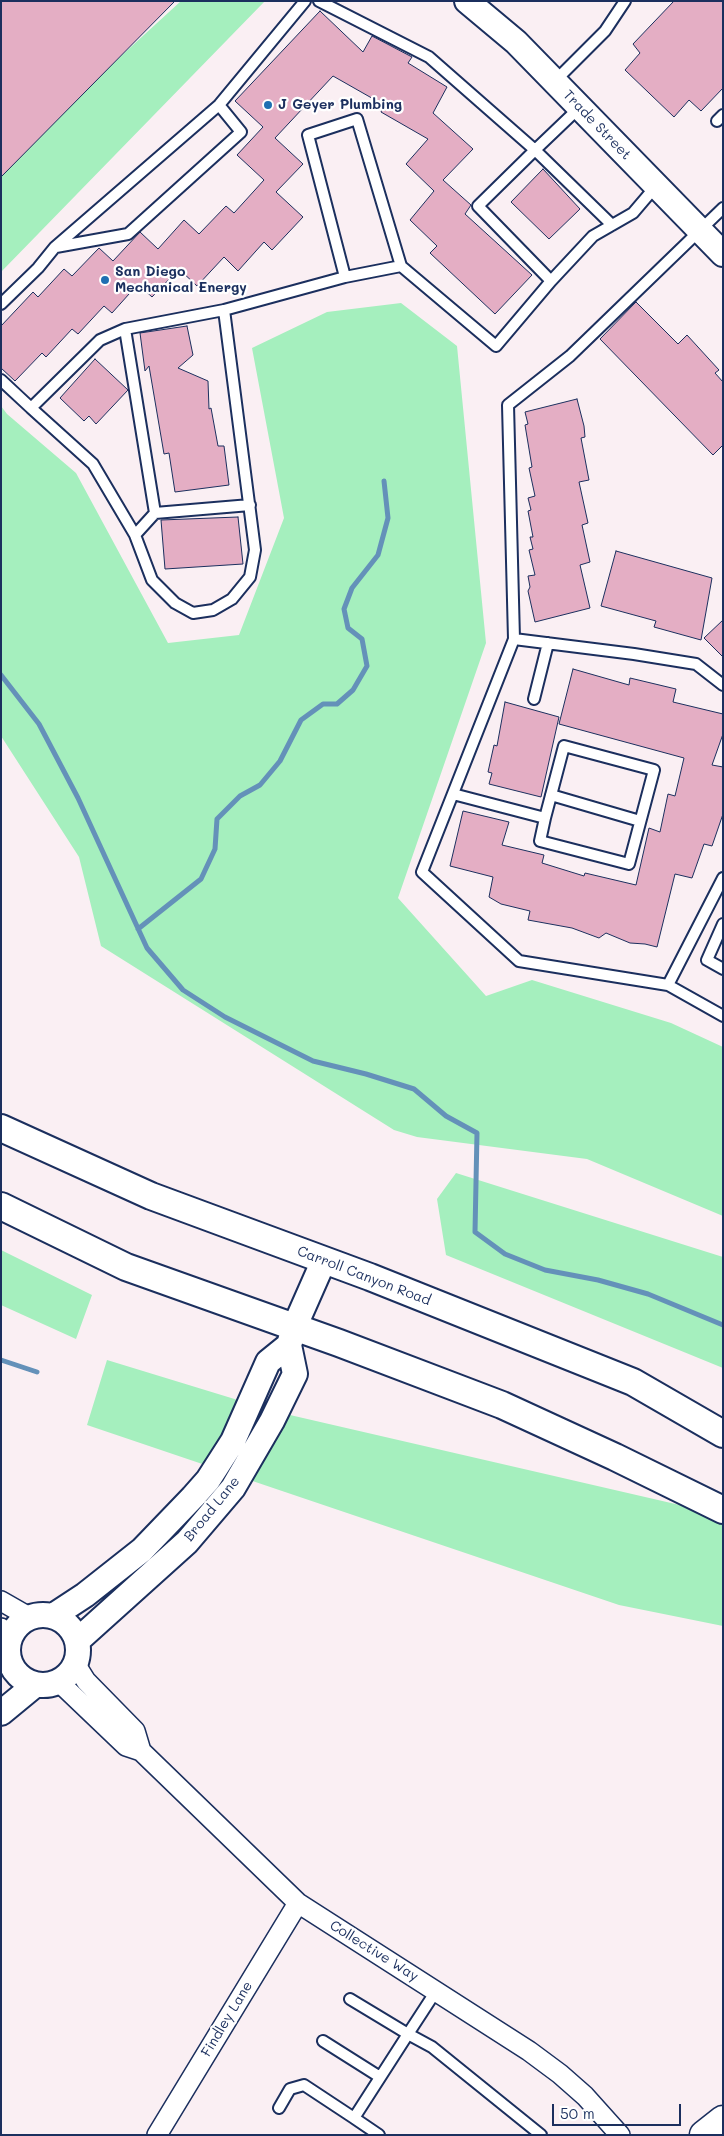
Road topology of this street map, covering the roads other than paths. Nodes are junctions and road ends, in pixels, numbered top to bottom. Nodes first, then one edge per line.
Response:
1 (305, 1) edge
2 (319, 1) edge
3 (466, 1) edge
4 (625, 1) edge
5 (555, 81) junction
6 (219, 105) junction
7 (580, 107) junction
8 (534, 150) junction
9 (656, 185) junction
10 (723, 208) edge
11 (612, 225) junction
12 (700, 230) junction
13 (55, 247) junction
14 (723, 254) edge
15 (401, 266) junction
16 (345, 277) junction
17 (551, 281) junction
18 (1, 304) edge
19 (224, 310) junction
20 (125, 329) junction
21 (1, 380) edge
22 (31, 408) junction
23 (250, 505) junction
24 (155, 513) junction
25 (135, 535) junction
26 (514, 639) junction
27 (548, 643) junction
28 (723, 685) edge
29 (534, 699) dead end
30 (453, 794) junction
31 (551, 795) junction
32 (545, 818) junction
33 (640, 821) junction
34 (723, 878) edge
35 (723, 924) edge
36 (723, 969) edge
37 (668, 985) junction
38 (723, 1016) edge
39 (1, 1128) edge
40 (1, 1206) edge
41 (324, 1260) junction
42 (292, 1336) junction
43 (723, 1434) edge
44 (723, 1510) edge
45 (1, 1601) edge
46 (53, 1616) junction
47 (29, 1617) junction
48 (5, 1632) edge
49 (77, 1641) junction
50 (76, 1664) junction
51 (5, 1667) edge
52 (59, 1682) junction
53 (35, 1685) junction
54 (1, 1713) edge
55 (141, 1751) junction
56 (298, 1903) junction
57 (436, 1990) junction
58 (350, 1999) dead end
59 (408, 2034) junction
60 (323, 2041) dead end
61 (380, 2077) junction
62 (278, 2108) dead end
63 (354, 2118) junction
64 (723, 2120) edge
65 (157, 2135) edge
66 (379, 2135) edge
67 (542, 2135) edge
68 (620, 2135) edge
69 (704, 2135) edge

1 - 6 lane
2 - 8 lane
3 - 5 street, Trade Street
4 - 5 lane
5 - 7 street, Trade Street
6 - 13 lane
6 - 13 lane
7 - 8 lane
7 - 9 street, Trade Street
8 - 11 lane
8 - 17 lane
9 - 11 lane
9 - 12 street, Trade Street
10 - 12 lane
11 - 17 lane
12 - 14 street, Trade Street
12 - 26 lane
13 - 18 lane
15 - 16 lane
15 - 16 lane
15 - 17 lane
16 - 19 lane
19 - 20 lane
19 - 23 lane
20 - 22 lane
20 - 24 lane
21 - 22 lane
22 - 25 lane
23 - 24 lane
23 - 25 lane
24 - 25 lane
26 - 27 lane
26 - 30 lane
27 - 28 lane
27 - 29 lane
30 - 32 lane
30 - 37 lane
31 - 32 lane
31 - 33 lane
31 - 33 lane
32 - 33 lane
34 - 37 lane
35 - 36 lane
37 - 38 lane
39 - 41 main road, Carroll Canyon Road
40 - 42 main road
41 - 42 street, Broad Lane
41 - 43 main road, Carroll Canyon Road
42 - 44 main road
42 - 46 street, Broad Lane
42 - 49 street, Broad Lane
45 - 47 street
46 - 47 street
46 - 49 street
47 - 48 street
48 - 51 street
49 - 50 street
50 - 52 street
50 - 55 street, Collective Way
51 - 53 street
52 - 53 street
52 - 55 street, Collective Way
53 - 54 street
55 - 56 street, Collective Way
56 - 57 street, Collective Way
56 - 65 street, Findley Lane
57 - 59 lane
57 - 68 street, Collective Way
58 - 59 lane
59 - 61 lane
59 - 67 lane
60 - 61 lane
61 - 63 lane
62 - 63 lane
63 - 66 lane
64 - 69 main road

